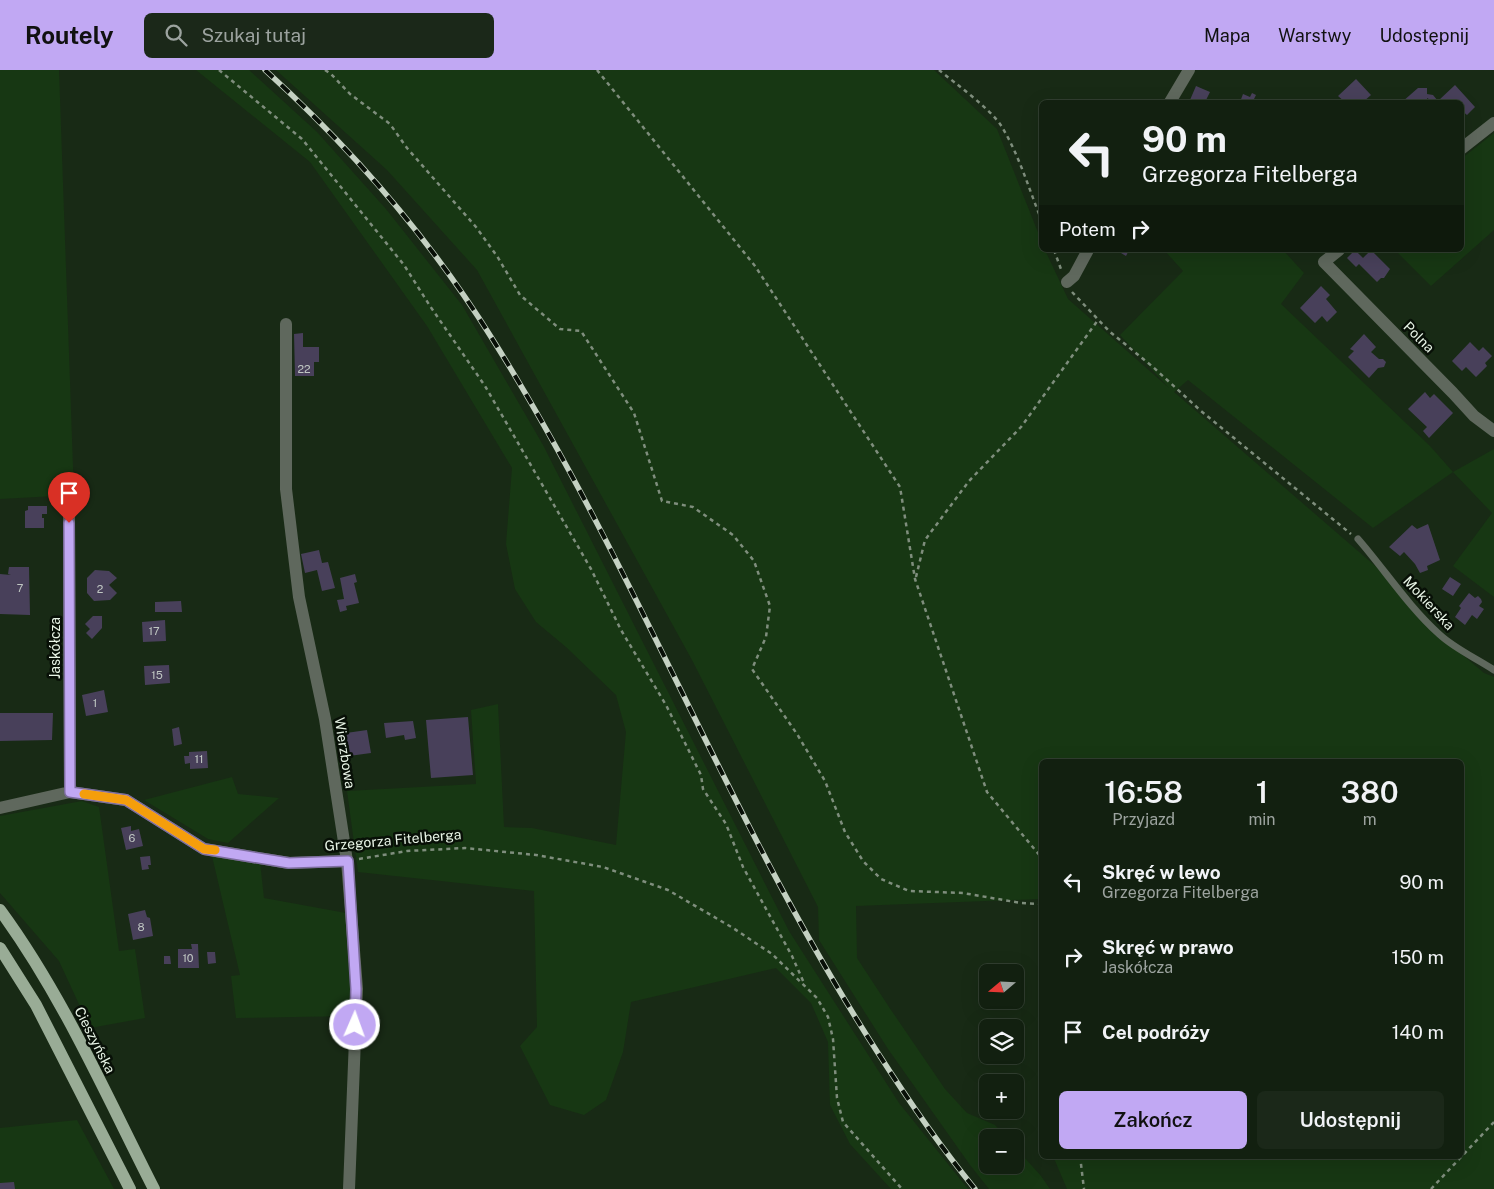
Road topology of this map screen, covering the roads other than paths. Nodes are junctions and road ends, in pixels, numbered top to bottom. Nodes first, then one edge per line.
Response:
1 (1189, 70) edge
2 (1171, 100) edge
3 (1494, 122) edge
4 (1464, 147) edge
5 (1087, 252) edge
6 (1336, 252) edge
7 (1067, 282) road end
8 (286, 324) dead end
9 (1494, 431) edge
10 (69, 504) dead end
11 (1358, 539) road end
12 (1494, 670) edge
13 (70, 792) junction
14 (0, 808) edge
15 (348, 861) junction
16 (0, 910) edge
17 (0, 948) edge
18 (130, 1189) edge
19 (154, 1189) edge
20 (349, 1189) edge

1 - 2 street
3 - 4 street
5 - 7 street
6 - 9 street, Polna
8 - 15 street, Wierzbowa
10 - 13 street, Jaskółcza
11 - 12 lane, Mokierska
13 - 14 street, Grzegorza Fitelberga
13 - 15 street, Grzegorza Fitelberga
15 - 20 street, Wierzbowa
16 - 19 main road, Cieszyńska
17 - 18 main road

